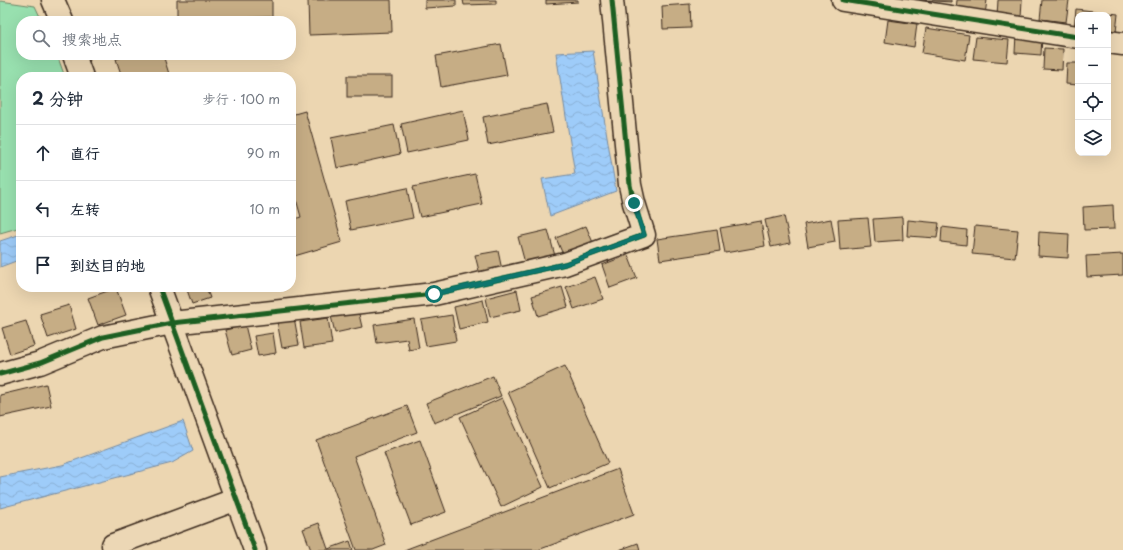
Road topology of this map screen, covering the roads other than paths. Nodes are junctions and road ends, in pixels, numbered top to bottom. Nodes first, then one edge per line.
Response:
1 (612, 0) edge
2 (843, 0) edge
3 (1075, 37) edge
4 (1111, 42) edge
5 (1123, 44) edge
6 (76, 60) edge
7 (80, 72) edge
8 (161, 292) edge
9 (172, 323) junction
10 (0, 374) edge
11 (236, 499) junction
12 (113, 545) dead end
13 (255, 550) edge

1 - 9 street
2 - 3 street
4 - 5 street
6 - 7 street
8 - 9 street
9 - 10 street
9 - 11 street
11 - 12 street
11 - 13 street

